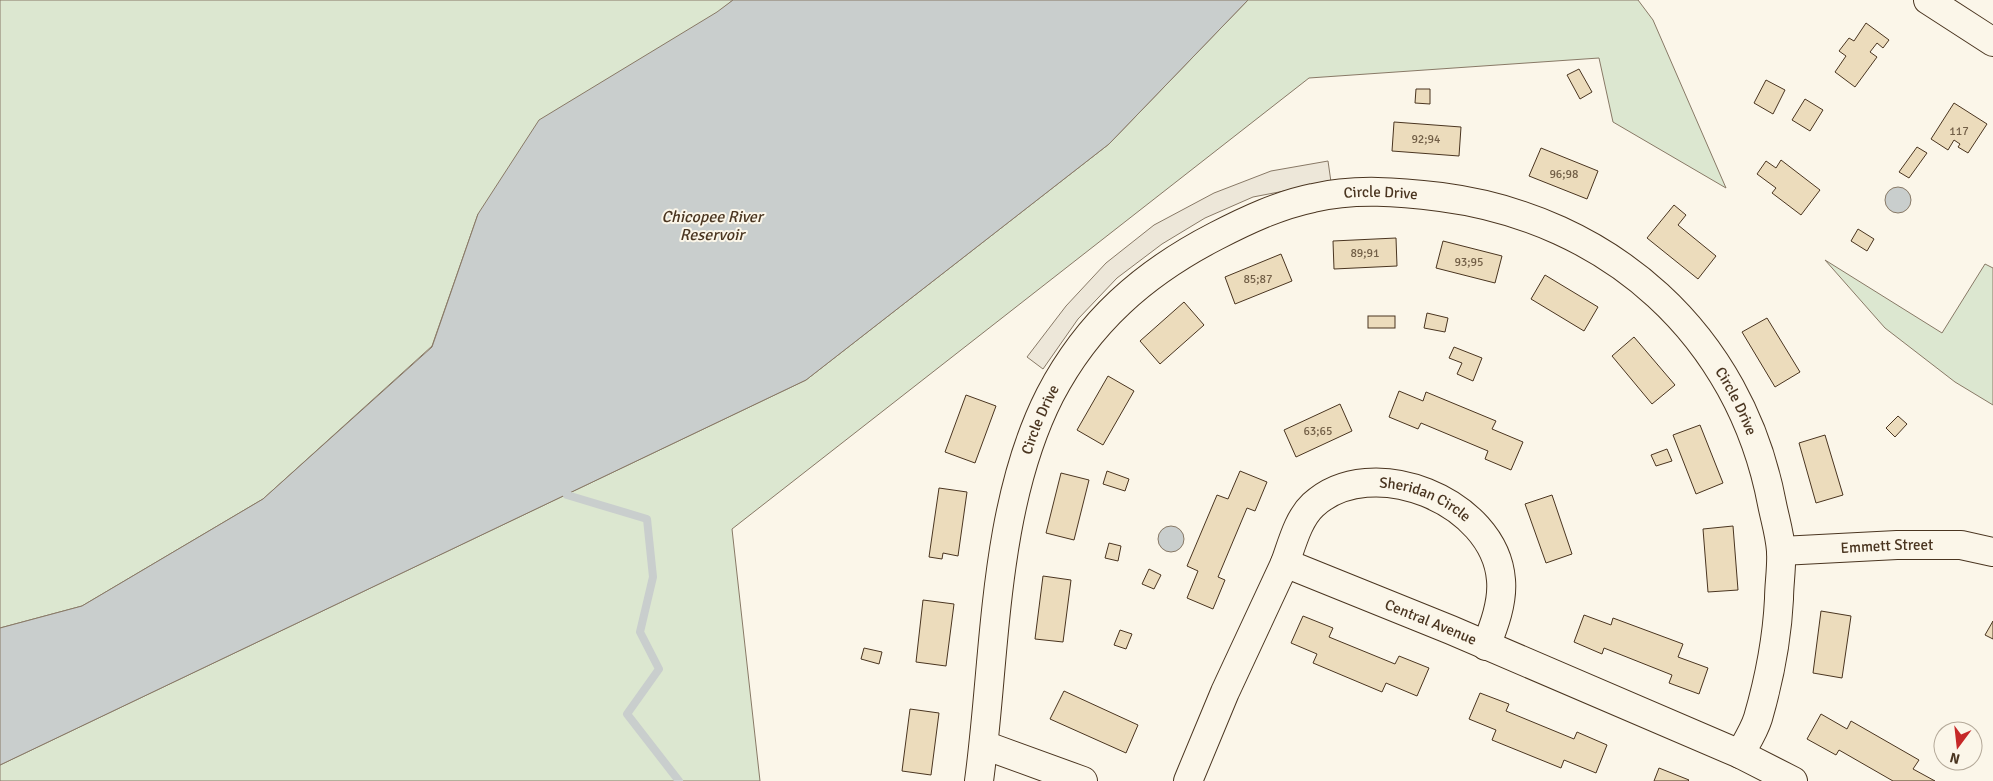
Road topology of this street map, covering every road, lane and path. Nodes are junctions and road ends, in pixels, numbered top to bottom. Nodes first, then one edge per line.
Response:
1 (1928, 0) edge
2 (1993, 42) edge
3 (1781, 551) junction
4 (1993, 552) edge
5 (1285, 563) junction
6 (1486, 646) junction
7 (984, 745) junction
8 (1740, 754) junction
9 (979, 781) edge
10 (1082, 781) edge
11 (1188, 781) edge
12 (1793, 781) edge

1 - 2 street
3 - 4 street, Emmett Street
3 - 7 street, Circle Drive
3 - 8 street, Circle Drive
5 - 6 street, Central Avenue
5 - 6 street, Sheridan Circle
5 - 11 street
6 - 8 street, Central Avenue
7 - 9 street, Circle Drive
7 - 10 street
8 - 12 street, Central Avenue

